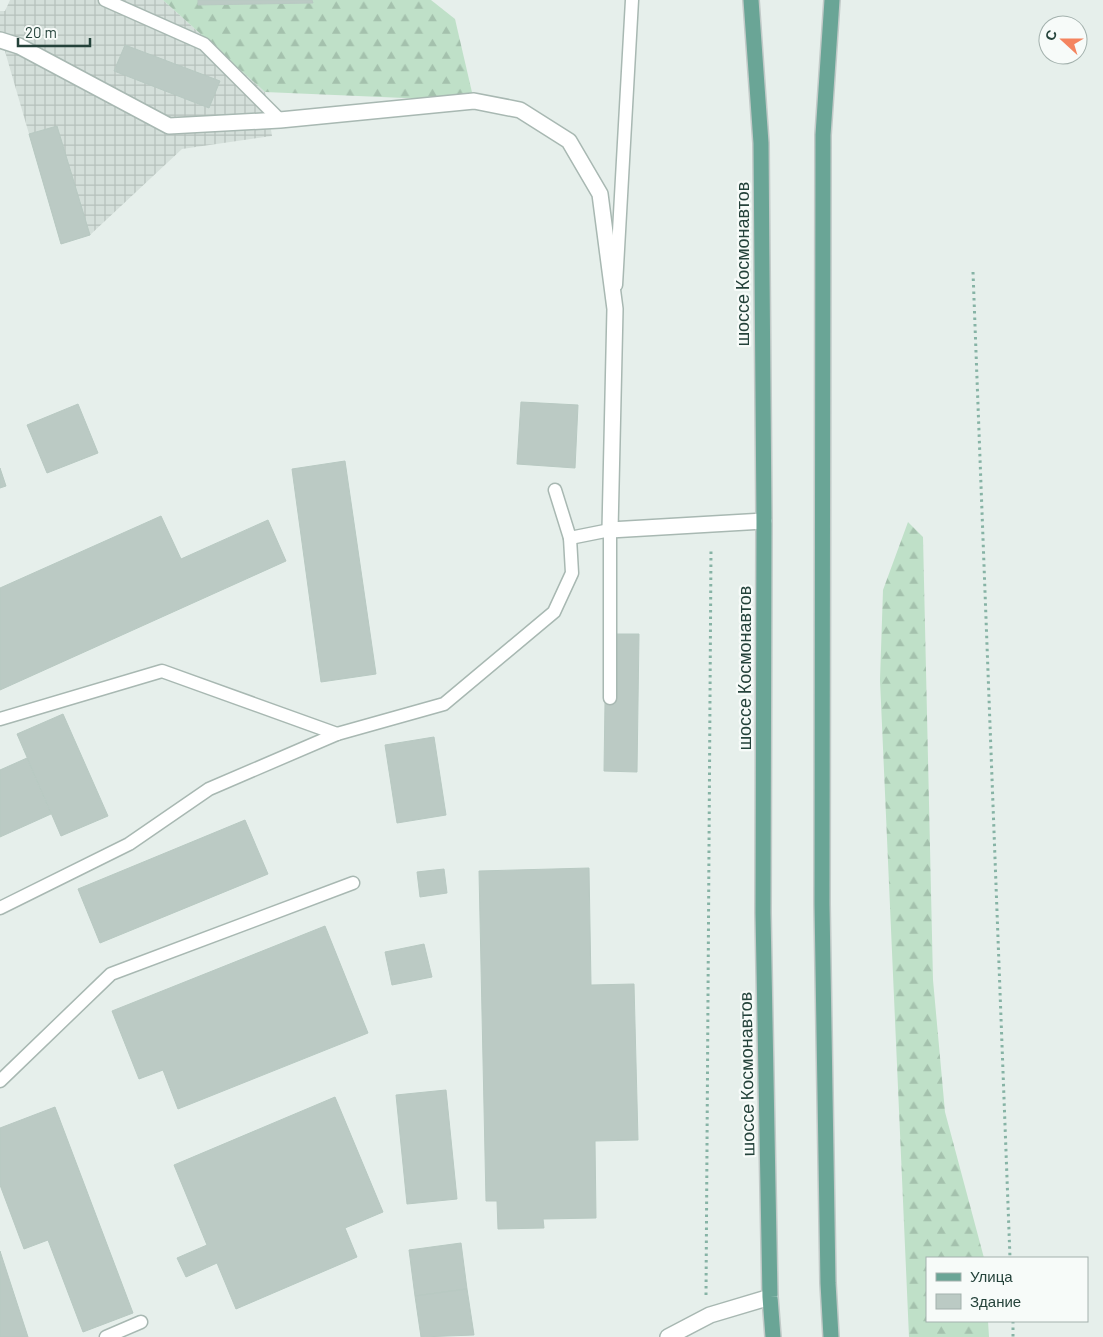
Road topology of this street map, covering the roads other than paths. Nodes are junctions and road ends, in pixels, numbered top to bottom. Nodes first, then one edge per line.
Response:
1 (105, 0) edge
2 (632, 0) edge
3 (751, 0) edge
4 (832, 0) edge
5 (0, 40) edge
6 (280, 120) junction
7 (615, 309) junction
8 (555, 490) dead end
9 (764, 521) junction
10 (610, 530) junction
11 (570, 538) junction
12 (610, 698) dead end
13 (0, 719) edge
14 (337, 734) junction
15 (353, 883) dead end
16 (0, 908) edge
17 (0, 1081) edge
18 (770, 1297) junction
19 (141, 1322) dead end
20 (106, 1337) edge
21 (668, 1337) edge
22 (773, 1337) edge
23 (831, 1337) edge

1 - 6 lane
2 - 7 lane
3 - 9 main road, шоссе Космонавтов
4 - 23 main road
5 - 6 street
6 - 7 street
7 - 10 street
8 - 11 lane
9 - 10 street
9 - 18 main road, шоссе Космонавтов
10 - 11 lane
10 - 12 lane
11 - 14 lane
13 - 14 lane
14 - 16 lane
15 - 17 lane
18 - 21 street
18 - 22 main road, шоссе Космонавтов
19 - 20 lane

